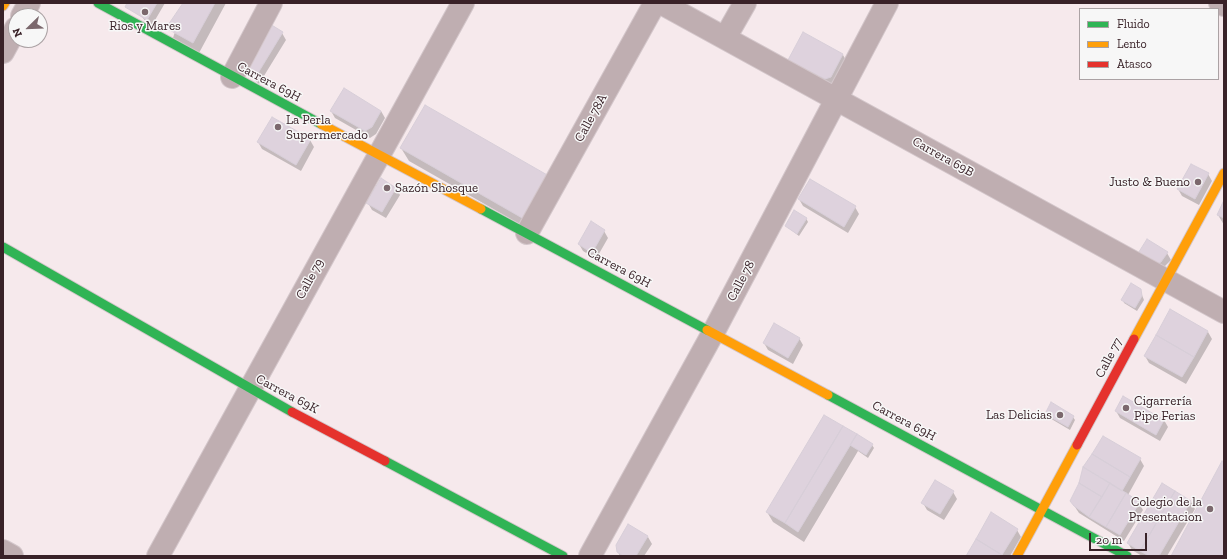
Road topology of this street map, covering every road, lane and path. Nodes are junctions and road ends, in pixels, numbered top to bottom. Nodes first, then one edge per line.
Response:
1 (4, 3) edge
2 (98, 3) edge
3 (271, 3) edge
4 (463, 3) edge
5 (655, 3) edge
6 (661, 3) edge
7 (745, 3) edge
8 (887, 3) edge
9 (1220, 3) edge
10 (1224, 5) edge
11 (3, 6) edge
12 (725, 38) junction
13 (8, 43) edge
14 (3, 52) edge
15 (232, 77) junction
16 (837, 99) junction
17 (379, 154) junction
18 (1224, 173) edge
19 (527, 233) junction
20 (3, 247) edge
21 (1166, 280) junction
22 (1224, 312) edge
23 (713, 333) junction
24 (250, 389) junction
25 (1042, 510) junction
26 (3, 551) edge
27 (12, 556) edge
28 (158, 556) edge
29 (563, 556) edge
30 (590, 556) edge
31 (1017, 556) edge
32 (1127, 556) edge

1 - 11 main road
2 - 15 main road, Carrera 69H
3 - 15 street
4 - 17 street, Calle 79
5 - 19 street, Calle 78A
6 - 12 street, Carrera 69B
7 - 12 street
8 - 16 street, Calle 78
9 - 10 street
12 - 16 street, Carrera 69B
13 - 14 street
15 - 17 main road, Carrera 69H
16 - 21 street, Carrera 69B
16 - 23 street, Calle 78
17 - 19 main road, Carrera 69H
17 - 24 street, Calle 79
18 - 21 main road, Calle 77
19 - 23 main road, Carrera 69H
20 - 24 main road, Carrera 69K
21 - 22 street, Carrera 69B
21 - 25 main road, Calle 77
23 - 25 main road, Carrera 69H
23 - 30 street, Calle 78
24 - 28 street, Calle 79
24 - 29 main road, Carrera 69K
25 - 31 main road, Calle 77
25 - 32 main road, Carrera 69H
26 - 27 street

